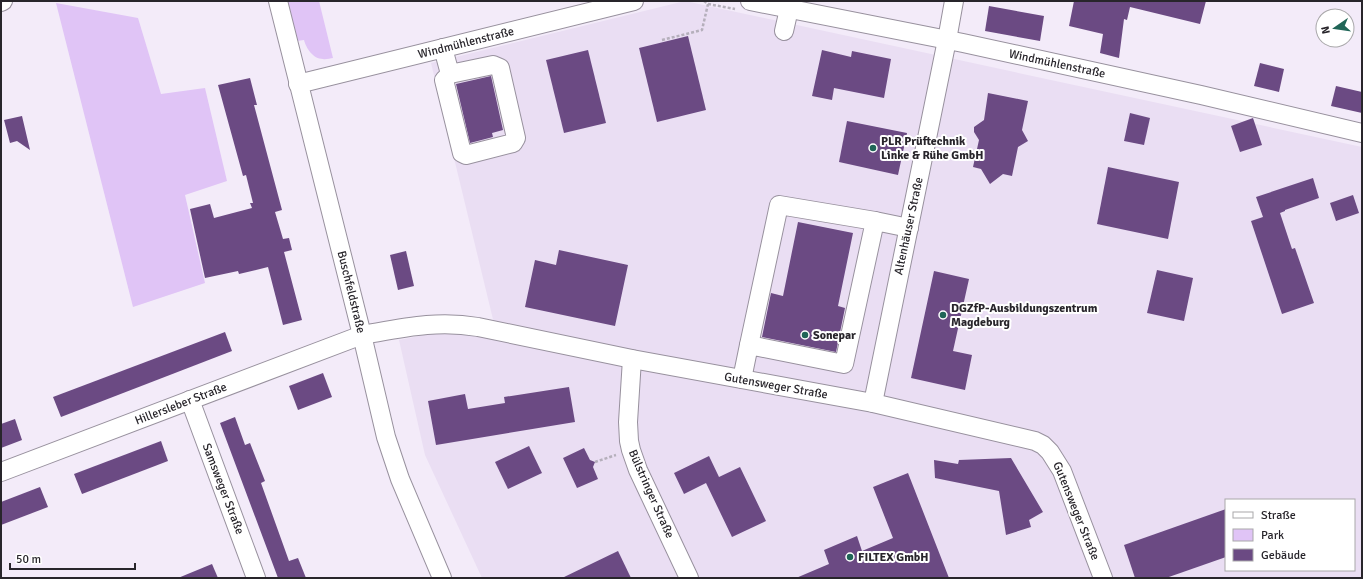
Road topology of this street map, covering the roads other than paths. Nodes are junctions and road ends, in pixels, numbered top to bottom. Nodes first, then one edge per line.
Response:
1 (278, 1) edge
2 (634, 1) edge
3 (750, 1) edge
4 (954, 1) edge
5 (789, 9) junction
6 (784, 32) dead end
7 (947, 40) junction
8 (443, 48) junction
9 (450, 74) junction
10 (298, 84) junction
11 (1362, 133) edge
12 (875, 221) junction
13 (909, 228) junction
14 (362, 335) junction
15 (749, 345) junction
16 (632, 359) junction
17 (742, 379) junction
18 (190, 400) junction
19 (873, 404) junction
20 (1, 472) edge
21 (256, 578) edge
22 (442, 578) edge
23 (689, 578) edge
24 (1103, 578) edge

1 - 10 street, Buschfeldstraße
2 - 8 street, Windmühlenstraße
3 - 5 street, Windmühlenstraße
4 - 7 street, Altenhäuser Straße
5 - 6 street
5 - 7 street, Windmühlenstraße
7 - 11 street, Windmühlenstraße
7 - 13 street, Altenhäuser Straße
8 - 9 street
8 - 10 street, Windmühlenstraße
9 - 9 street
10 - 14 street, Buschfeldstraße
12 - 13 street
12 - 15 street
12 - 15 street
13 - 19 street, Altenhäuser Straße
14 - 16 street, Gutensweger Straße
14 - 18 street, Hillersleber Straße
14 - 22 street, Buschfeldstraße
15 - 17 street
16 - 17 street, Gutensweger Straße
16 - 23 street, Bülstringer Straße
17 - 19 street, Gutensweger Straße
18 - 20 street, Hillersleber Straße
18 - 21 street, Samsweger Straße
19 - 24 street, Gutensweger Straße

